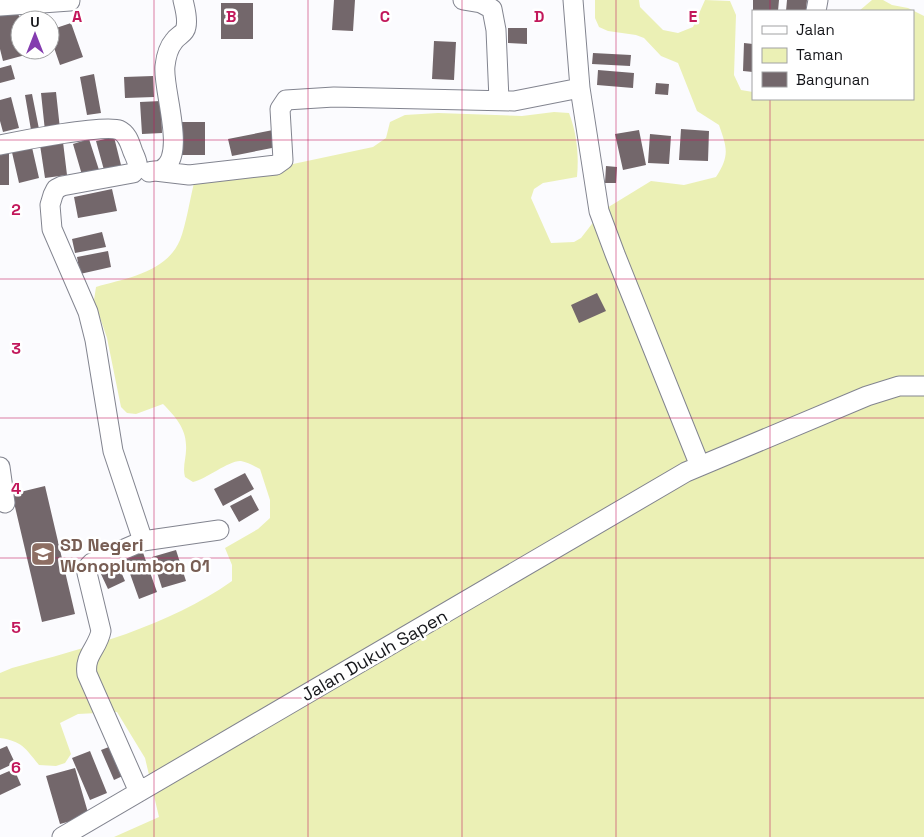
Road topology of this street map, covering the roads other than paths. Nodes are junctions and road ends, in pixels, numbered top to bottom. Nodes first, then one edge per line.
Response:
1 (182, 0) edge
2 (463, 0) edge
3 (573, 0) edge
4 (70, 1) dead end
5 (0, 6) edge
6 (580, 88) junction
7 (500, 100) junction
8 (0, 145) edge
9 (136, 170) junction
10 (155, 171) junction
11 (924, 386) edge
12 (0, 467) edge
13 (693, 469) junction
14 (5, 503) dead end
15 (219, 530) dead end
16 (143, 542) junction
17 (139, 792) junction
18 (62, 837) edge

1 - 10 street
2 - 7 street
3 - 6 street
4 - 5 street
6 - 7 street
6 - 13 street
7 - 10 street
8 - 9 street
9 - 10 street
9 - 16 street
11 - 13 street, Jalan Dukuh Sapen
12 - 14 street
13 - 17 street, Jalan Dukuh Sapen
15 - 16 street
16 - 17 street
17 - 18 street, Jalan Dukuh Sapen

